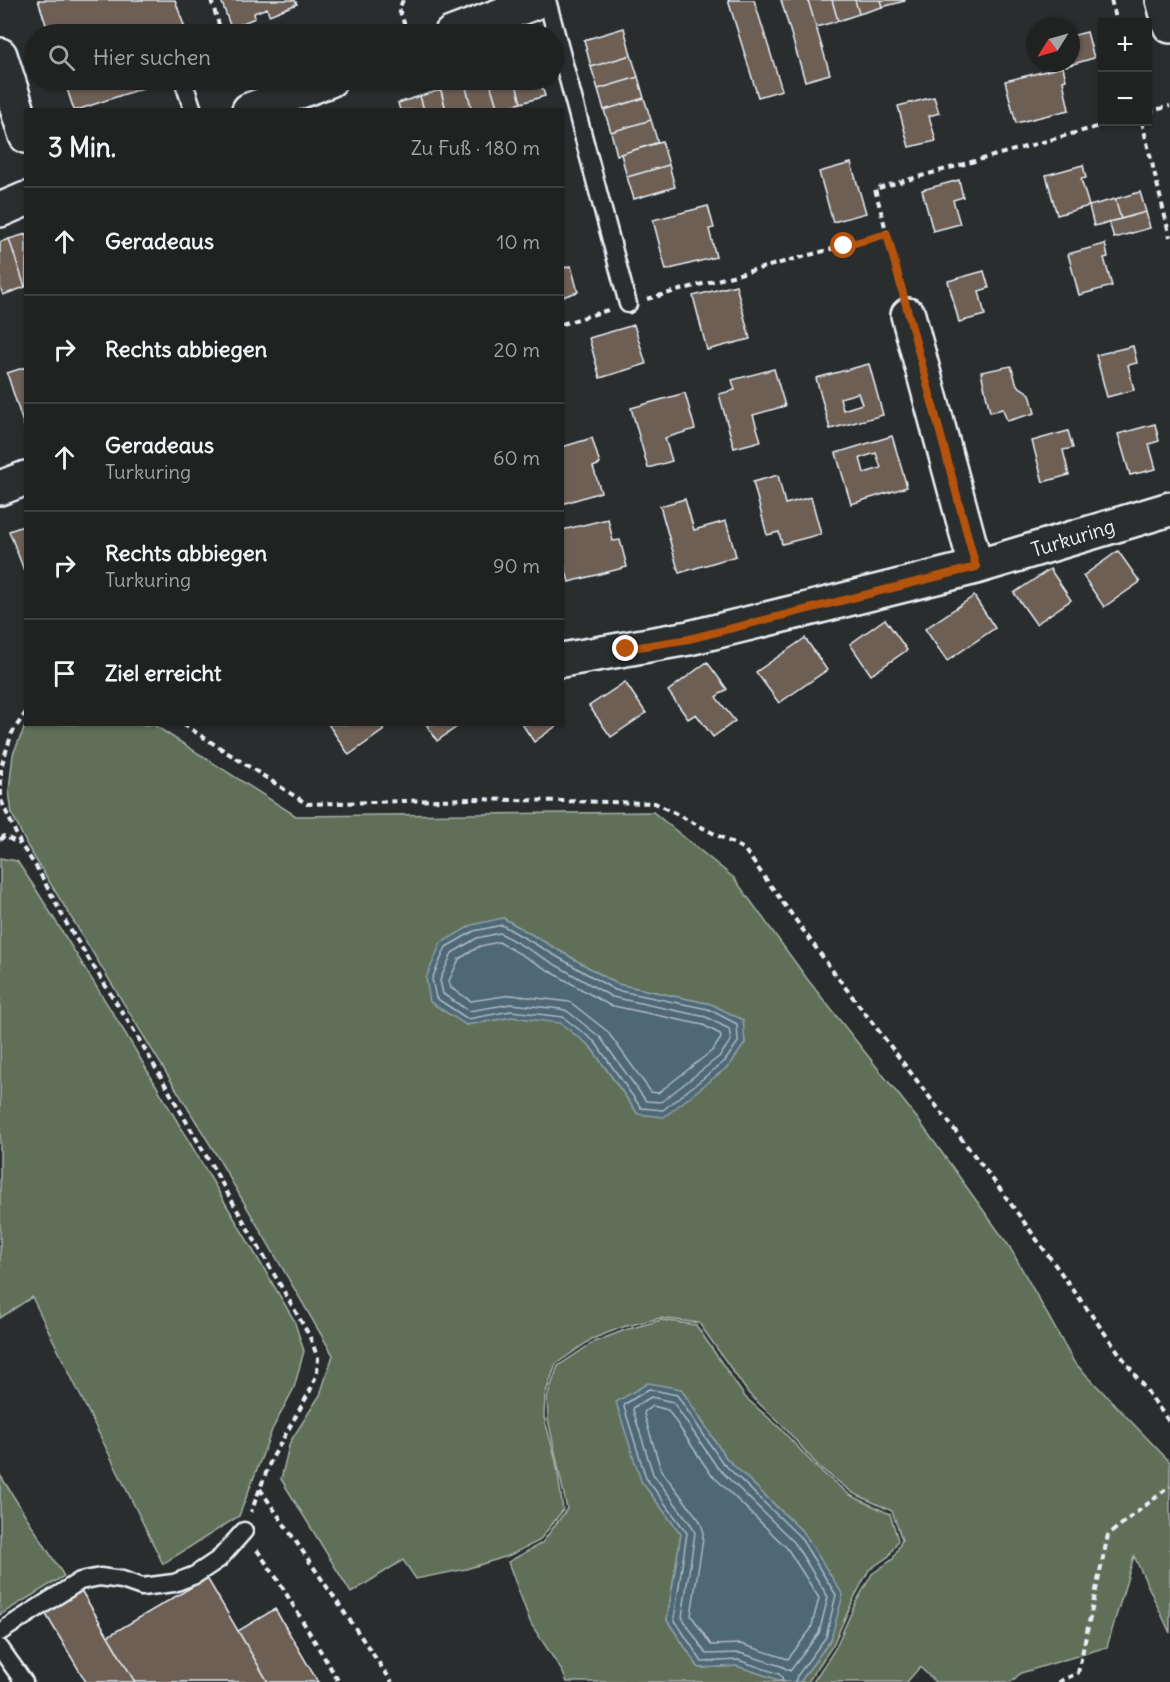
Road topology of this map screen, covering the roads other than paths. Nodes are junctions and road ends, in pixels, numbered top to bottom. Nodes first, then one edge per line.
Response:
1 (536, 0) edge
2 (547, 0) edge
3 (1163, 0) edge
4 (480, 24) edge
5 (553, 24) edge
6 (1170, 26) edge
7 (0, 55) edge
8 (564, 64) edge
9 (186, 90) edge
10 (303, 90) edge
11 (192, 108) edge
12 (254, 108) edge
13 (24, 130) edge
14 (24, 200) edge
15 (0, 210) edge
16 (628, 304) road end
17 (908, 315) road end
18 (24, 479) edge
19 (0, 488) edge
20 (1170, 509) edge
21 (976, 567) junction
22 (564, 660) edge
23 (244, 1531) road end
24 (0, 1632) edge
25 (0, 1648) edge
26 (24, 1682) edge

1 - 4 street
2 - 5 lane
3 - 6 street
7 - 13 street
8 - 16 lane
9 - 11 lane
10 - 12 street
14 - 15 street
17 - 21 street
18 - 19 street
20 - 21 street, Turkuring
21 - 22 street, Turkuring
23 - 24 lane
25 - 26 lane

